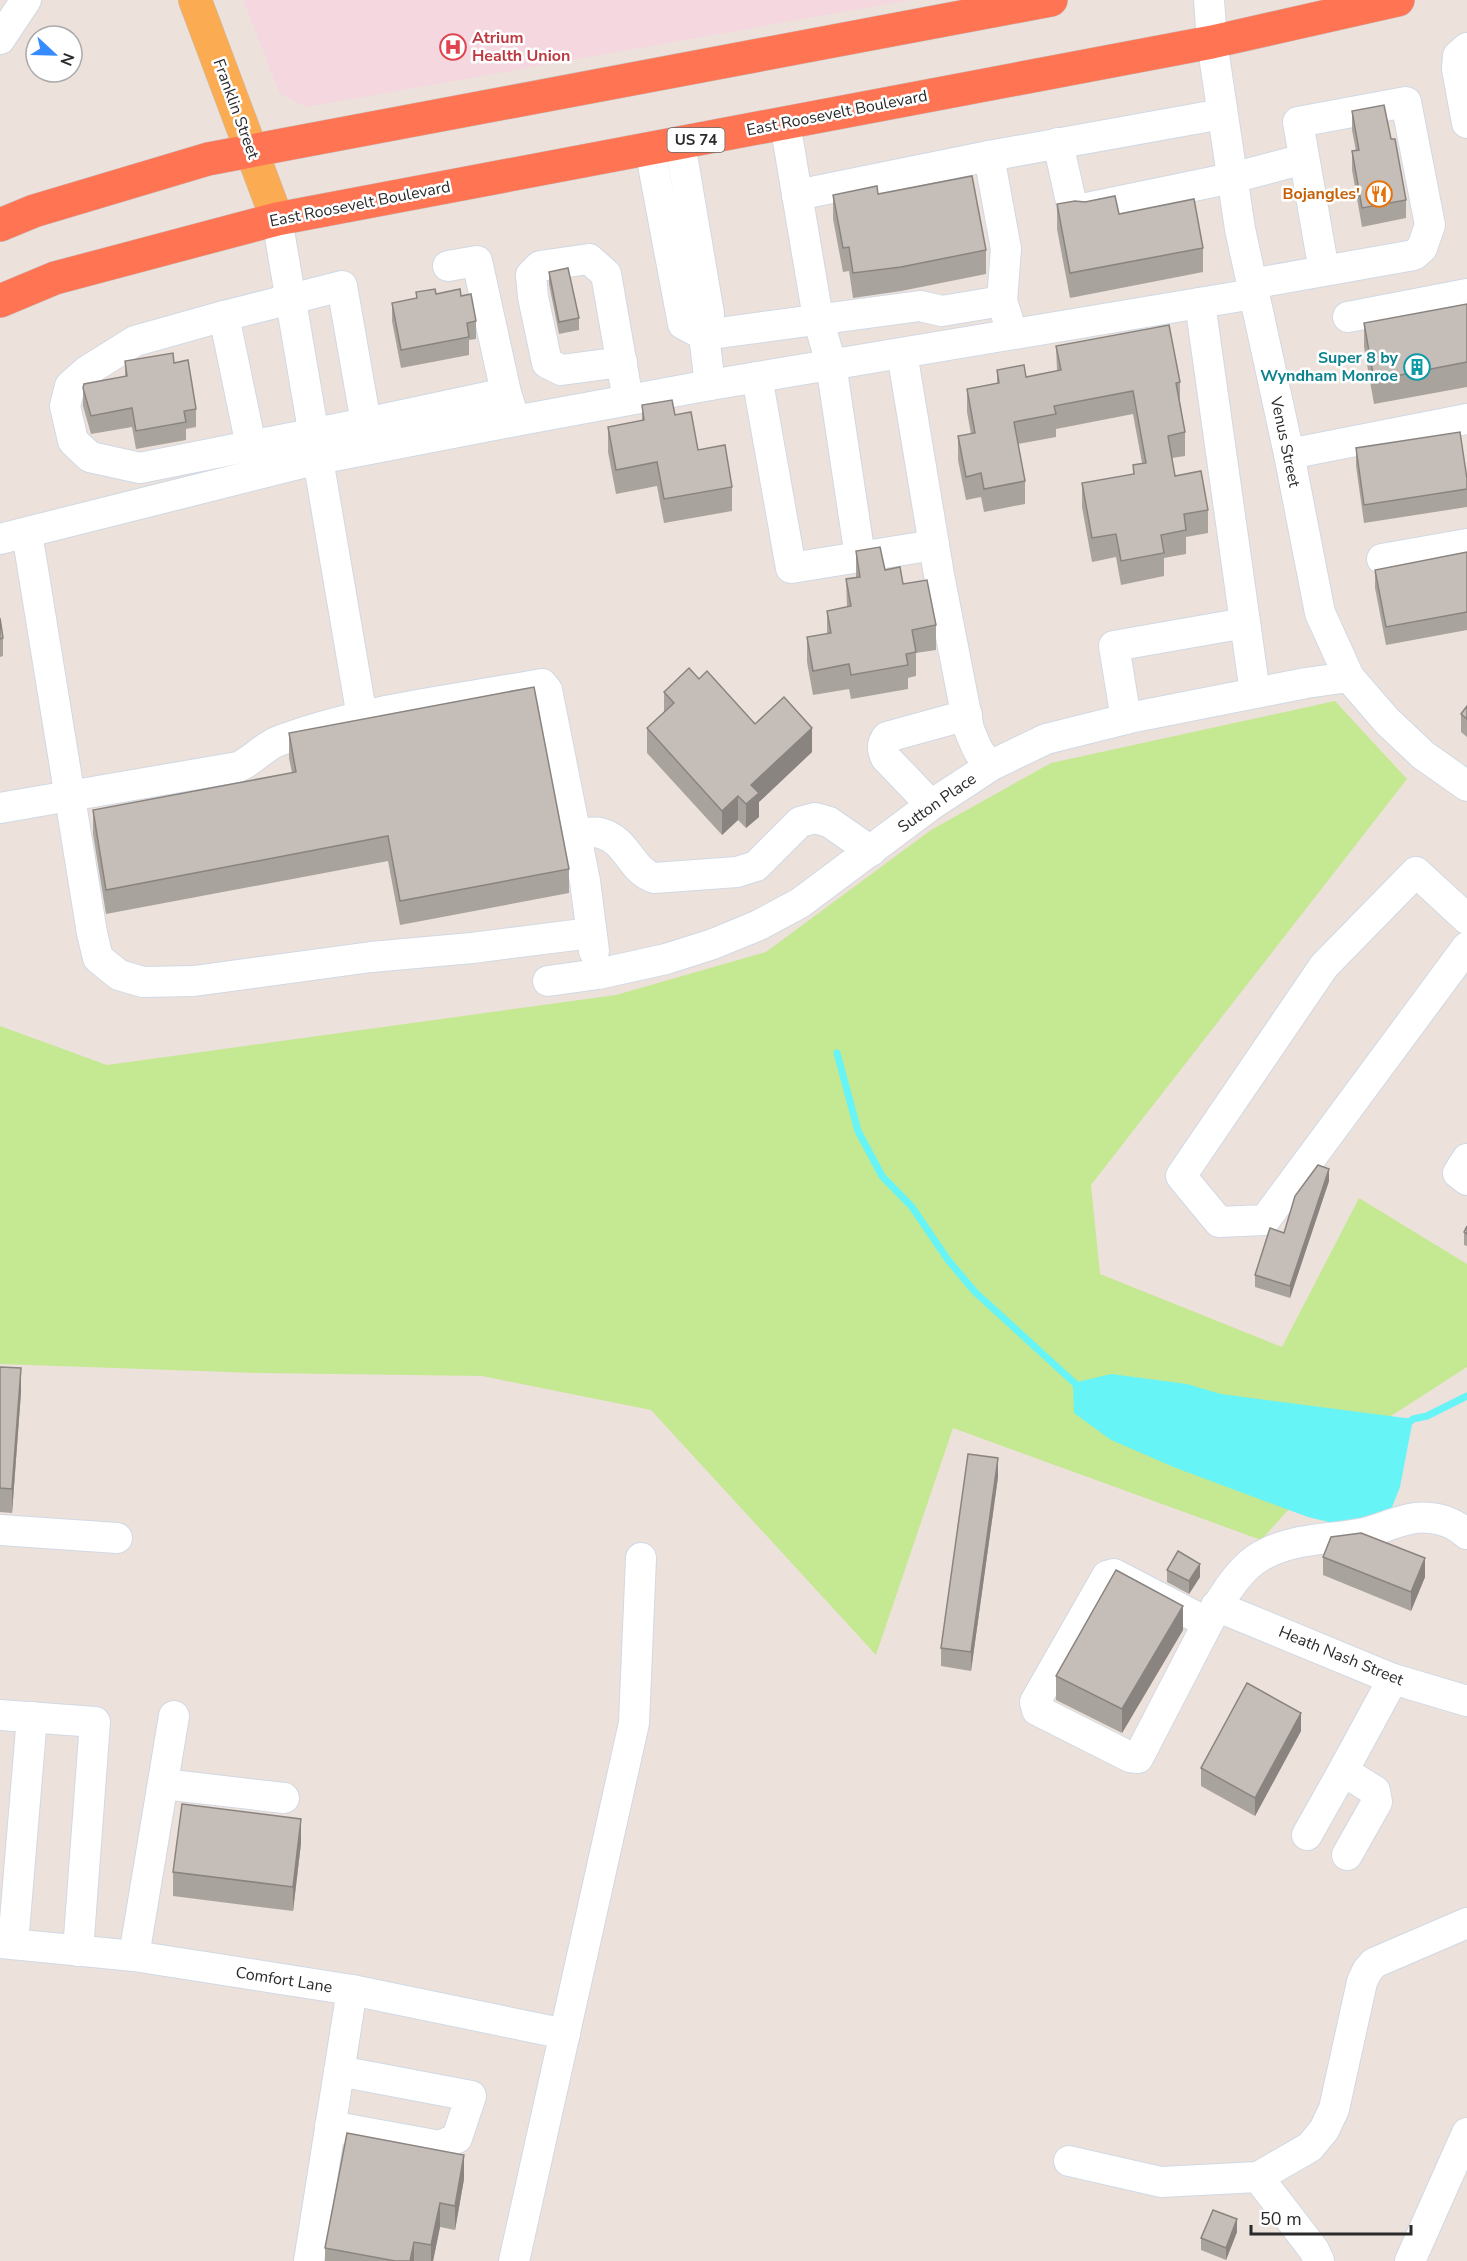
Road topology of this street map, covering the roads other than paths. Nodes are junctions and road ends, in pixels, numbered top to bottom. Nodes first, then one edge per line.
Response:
1 (26, 0) edge
2 (195, 0) edge
3 (1051, 0) edge
4 (1209, 0) edge
5 (1398, 0) edge
6 (0, 39) edge
7 (1212, 42) junction
8 (1467, 48) edge
9 (1222, 114) junction
10 (1409, 118) junction
11 (785, 123) junction
12 (1467, 123) edge
13 (1058, 143) junction
14 (665, 146) junction
15 (251, 151) junction
16 (989, 156) junction
17 (1306, 173) junction
18 (1232, 178) junction
19 (797, 195) junction
20 (277, 219) junction
21 (0, 225) edge
22 (448, 266) dead end
23 (1324, 271) junction
24 (1252, 289) junction
25 (1467, 294) edge
26 (291, 300) junction
27 (1002, 300) junction
28 (0, 301) edge
29 (1200, 303) junction
30 (224, 316) junction
31 (1348, 317) dead end
32 (818, 318) junction
33 (1012, 334) junction
34 (704, 335) junction
35 (902, 353) junction
36 (622, 362) dead end
37 (831, 364) junction
38 (757, 377) junction
39 (710, 385) junction
40 (628, 400) junction
41 (511, 407) junction
42 (1467, 419) edge
43 (366, 423) junction
44 (251, 446) junction
45 (315, 447) junction
46 (1289, 454) junction
47 (140, 468) junction
48 (145, 503) junction
49 (14, 536) edge
50 (1467, 544) edge
51 (934, 545) junction
52 (860, 557) junction
53 (1382, 559) dead end
54 (1245, 624) junction
55 (1349, 677) junction
56 (1255, 693) junction
57 (967, 716) junction
58 (362, 717) junction
59 (1126, 719) junction
60 (992, 765) junction
61 (1467, 786) edge
62 (70, 796) junction
63 (931, 805) junction
64 (0, 808) edge
65 (576, 834) junction
66 (871, 851) junction
67 (1467, 919) edge
68 (591, 933) junction
69 (1467, 947) edge
70 (598, 974) junction
71 (548, 981) dead end
72 (1467, 1159) edge
73 (1467, 1180) edge
74 (0, 1530) edge
75 (1467, 1533) edge
76 (117, 1538) dead end
77 (641, 1558) dead end
78 (1212, 1615) junction
79 (1393, 1679) junction
80 (1467, 1701) edge
81 (0, 1715) edge
82 (174, 1716) dead end
83 (32, 1717) junction
84 (1343, 1772) junction
85 (164, 1784) junction
86 (284, 1798) dead end
87 (1307, 1836) dead end
88 (1347, 1855) dead end
89 (1467, 1923) edge
90 (6, 1944) edge
91 (78, 1951) junction
92 (134, 1956) junction
93 (352, 1990) junction
94 (565, 2034) junction
95 (339, 2071) junction
96 (330, 2126) junction
97 (1467, 2133) edge
98 (1069, 2161) dead end
99 (1258, 2177) junction
100 (309, 2261) edge
101 (514, 2261) edge
102 (1319, 2261) edge
103 (1410, 2261) edge

1 - 6 street
2 - 15 main road, Franklin Street
3 - 15 highway
4 - 7 street, Venus Street
5 - 7 highway, East Roosevelt Boulevard / US 74
7 - 9 street, Venus Street
7 - 11 highway, East Roosevelt Boulevard / US 74
8 - 12 street
9 - 13 street
9 - 18 street, Venus Street
10 - 17 street
10 - 17 street
10 - 23 street
11 - 14 highway, East Roosevelt Boulevard / US 74
11 - 19 street
13 - 16 street
13 - 18 street
14 - 20 highway, East Roosevelt Boulevard / US 74
14 - 34 street
15 - 20 main road, Franklin Street
15 - 21 highway
16 - 19 street
16 - 27 street
17 - 18 street
17 - 23 street
18 - 24 street, Venus Street
19 - 32 street
20 - 26 street
20 - 28 highway, East Roosevelt Boulevard / US 74
22 - 41 street
23 - 24 street
24 - 29 street
24 - 46 street, Venus Street
25 - 31 street
26 - 30 street
26 - 43 street
26 - 45 street
27 - 32 street
27 - 33 street
29 - 33 street
29 - 54 street
30 - 44 street
30 - 47 street
32 - 34 street
32 - 37 street
33 - 35 street
34 - 39 street
35 - 37 street
35 - 51 street
36 - 40 street
37 - 38 street
37 - 52 street
38 - 39 street
38 - 52 street
39 - 40 street
40 - 41 street
41 - 43 street
41 - 45 street
42 - 46 street
43 - 45 street
44 - 45 street
44 - 47 street
45 - 48 street
45 - 58 street
46 - 55 street, Venus Street
47 - 48 street
48 - 49 street
49 - 62 street
50 - 53 street
51 - 52 street
51 - 57 street
54 - 56 street
54 - 59 street
55 - 56 street, Sutton Place
55 - 61 street, Venus Street
56 - 59 street, Sutton Place
57 - 60 street
57 - 63 street
58 - 62 street
58 - 65 street
59 - 60 street, Sutton Place
60 - 63 street, Sutton Place
62 - 64 street
62 - 68 street
63 - 66 street, Sutton Place
65 - 66 street
65 - 68 street
66 - 70 street, Sutton Place
67 - 69 street
68 - 70 street
70 - 71 street, Sutton Place
72 - 73 street
74 - 76 street
75 - 78 street
77 - 94 street
78 - 78 street, Heath Nash Street
78 - 79 street, Heath Nash Street
79 - 80 street, Heath Nash Street
79 - 84 street
81 - 83 street
82 - 85 street
83 - 90 street
83 - 91 street
84 - 87 street
84 - 88 street
85 - 86 street
85 - 92 street
89 - 99 street
90 - 91 street, Comfort Lane
91 - 92 street, Comfort Lane
92 - 93 street, Comfort Lane
93 - 94 street, Comfort Lane
93 - 95 street
94 - 101 street
95 - 96 street
95 - 96 street
96 - 100 street
97 - 103 street
98 - 99 street
99 - 102 street

